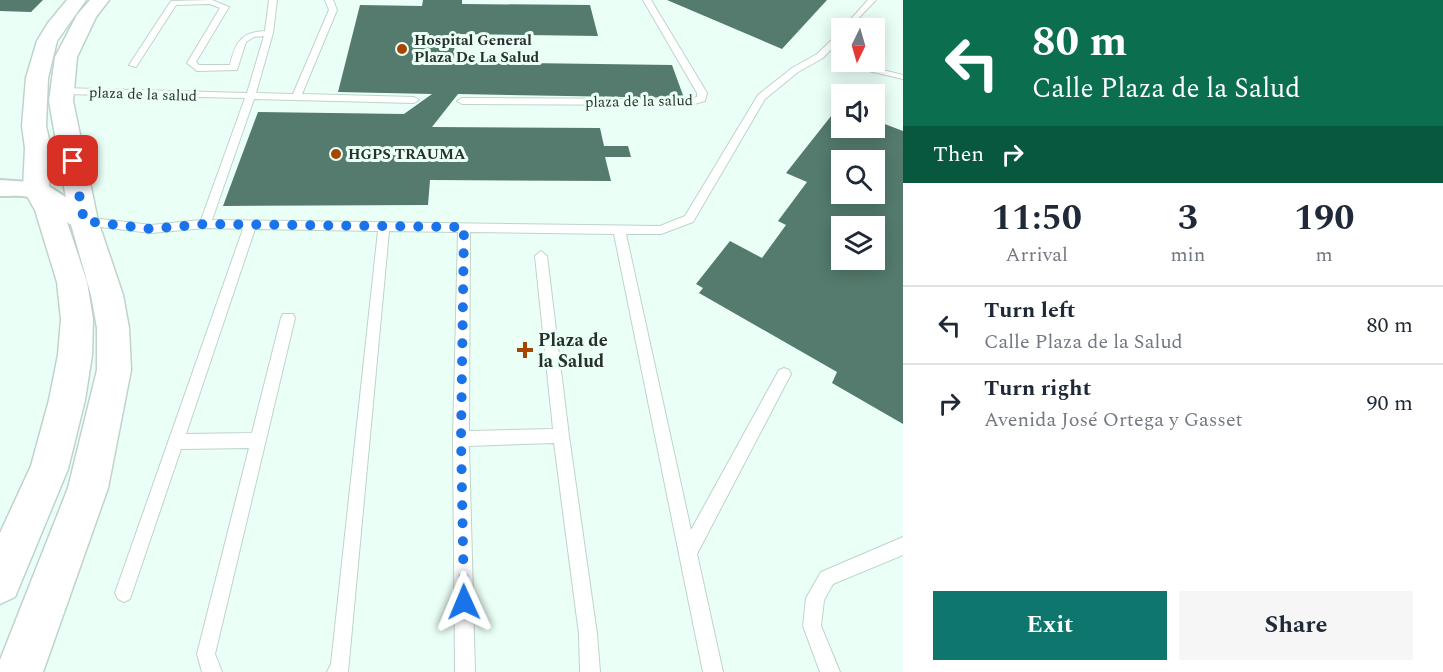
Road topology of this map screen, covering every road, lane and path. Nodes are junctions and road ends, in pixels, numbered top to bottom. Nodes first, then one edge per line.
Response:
1 (77, 0) edge
2 (100, 0) edge
3 (273, 0) edge
4 (329, 0) edge
5 (646, 0) edge
6 (872, 0) edge
7 (855, 18) edge
8 (269, 33) junction
9 (831, 43) edge
10 (819, 56) junction
11 (831, 59) edge
12 (133, 65) dead end
13 (884, 72) edge
14 (903, 77) edge
15 (62, 92) junction
16 (250, 98) junction
17 (296, 98) junction
18 (414, 100) dead end
19 (462, 101) dead end
20 (0, 188) edge
21 (36, 189) junction
22 (84, 221) junction
23 (205, 224) junction
24 (250, 225) junction
25 (384, 227) junction
26 (464, 227) junction
27 (619, 229) junction
28 (541, 256) dead end
29 (288, 318) dead end
30 (784, 374) dead end
31 (561, 436) junction
32 (461, 438) junction
33 (259, 440) junction
34 (175, 442) junction
35 (903, 546) edge
36 (688, 553) junction
37 (0, 582) edge
38 (124, 592) dead end
39 (19, 672) edge
40 (212, 672) edge
41 (337, 672) edge
42 (465, 672) edge
43 (590, 672) edge
44 (713, 672) edge
45 (830, 672) edge

1 - 21 main road
2 - 15 main road
3 - 8 lane
4 - 17 lane
5 - 19 lane, plaza de la salud
6 - 7 lane
8 - 12 lane
8 - 16 lane
9 - 10 lane
10 - 11 lane
10 - 27 lane
13 - 14 lane
15 - 16 lane, plaza de la salud
15 - 22 main road
16 - 17 lane, plaza de la salud
16 - 23 lane
17 - 18 lane, plaza de la salud
20 - 21 street
21 - 22 street
21 - 37 main road
22 - 23 lane
22 - 39 main road
23 - 24 lane
24 - 25 lane
24 - 34 lane
25 - 26 lane
25 - 41 lane
26 - 27 lane
26 - 32 lane
27 - 36 lane
28 - 31 lane
29 - 33 lane
30 - 36 lane
31 - 32 lane
31 - 43 lane
32 - 42 lane
33 - 34 lane
33 - 40 lane
34 - 38 lane
35 - 45 lane
36 - 44 lane

